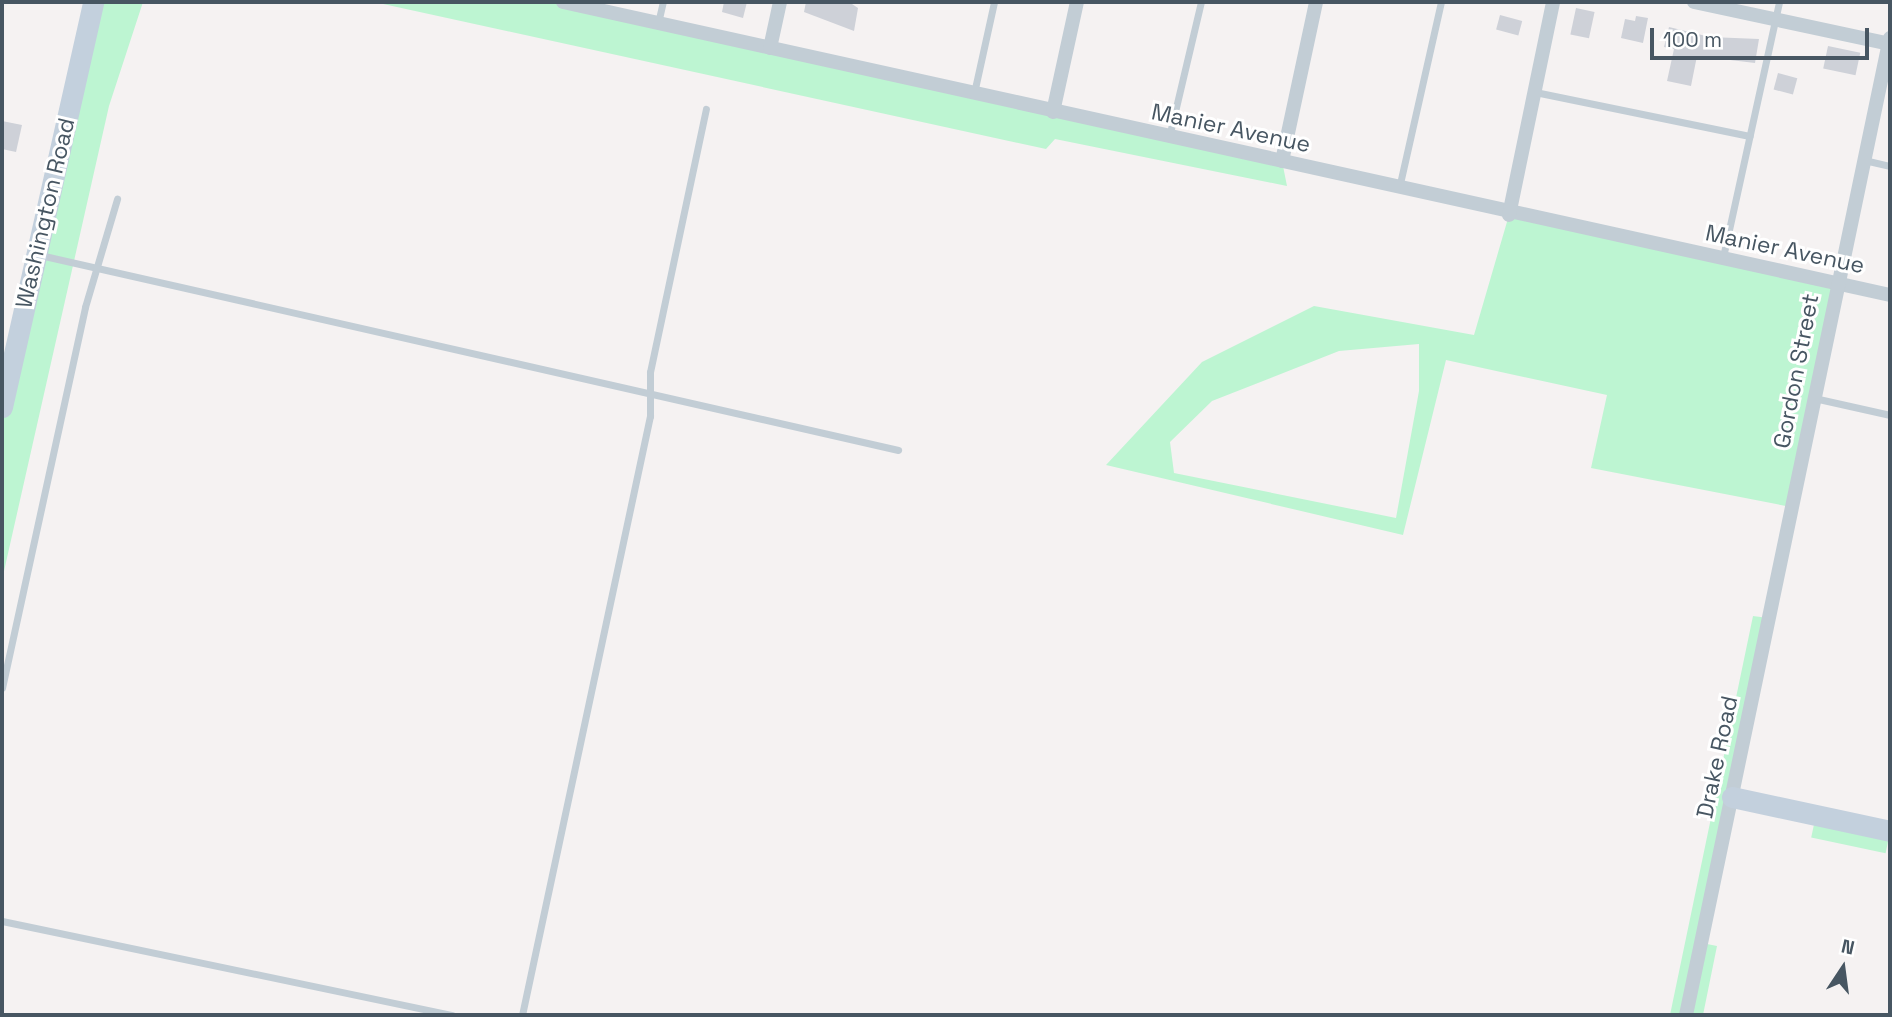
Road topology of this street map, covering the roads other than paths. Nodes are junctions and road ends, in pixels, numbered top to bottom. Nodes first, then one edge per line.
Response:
1 (93, 2) edge
2 (563, 2) edge
3 (663, 2) edge
4 (780, 2) edge
5 (994, 2) edge
6 (1077, 2) edge
7 (1201, 2) edge
8 (1316, 2) edge
9 (1441, 2) edge
10 (1553, 2) edge
11 (1694, 2) edge
12 (1779, 2) edge
13 (1776, 19) junction
14 (659, 23) junction
15 (1890, 42) edge
16 (770, 48) junction
17 (1534, 92) junction
18 (974, 94) junction
19 (706, 109) dead end
20 (1053, 112) junction
21 (1750, 136) junction
22 (1169, 138) junction
23 (1863, 160) junction
24 (1282, 161) junction
25 (1890, 166) edge
26 (1399, 189) junction
27 (117, 199) dead end
28 (1509, 215) junction
29 (36, 255) junction
30 (1722, 259) junction
31 (100, 269) junction
32 (1836, 283) junction
33 (1890, 295) edge
34 (650, 392) junction
35 (1814, 398) junction
36 (2, 407) edge
37 (1890, 415) edge
38 (898, 450) dead end
39 (1791, 507) joint
40 (2, 688) edge
41 (1732, 797) junction
42 (1890, 831) edge
43 (2, 921) edge
44 (452, 1015) edge
45 (523, 1015) edge
46 (1686, 1015) edge

1 - 29 street, Washington Road
2 - 14 street, Manier Avenue
3 - 14 lane
4 - 16 street
5 - 18 lane
6 - 20 street
7 - 22 lane
8 - 24 street
9 - 26 lane
10 - 17 street
11 - 13 street
12 - 13 lane
13 - 15 street
13 - 21 lane
14 - 16 street, Manier Avenue
15 - 23 street, Gordon Street
16 - 18 street, Manier Avenue
17 - 21 lane
17 - 28 street
18 - 20 street, Manier Avenue
19 - 34 lane
20 - 22 street, Manier Avenue
21 - 30 lane
22 - 24 street, Manier Avenue
23 - 25 lane
23 - 32 street, Gordon Street
24 - 26 street, Manier Avenue
26 - 28 street, Manier Avenue
27 - 31 lane
28 - 30 street, Manier Avenue
29 - 31 lane
29 - 36 street, Washington Road
30 - 32 street, Manier Avenue
31 - 34 lane
31 - 40 lane
32 - 33 street, Manier Avenue
32 - 35 street, Gordon Street
34 - 38 lane
34 - 45 lane
35 - 37 lane
35 - 39 street, Gordon Street
39 - 41 street, Drake Road
41 - 42 street
41 - 46 street, Drake Road
43 - 44 lane

